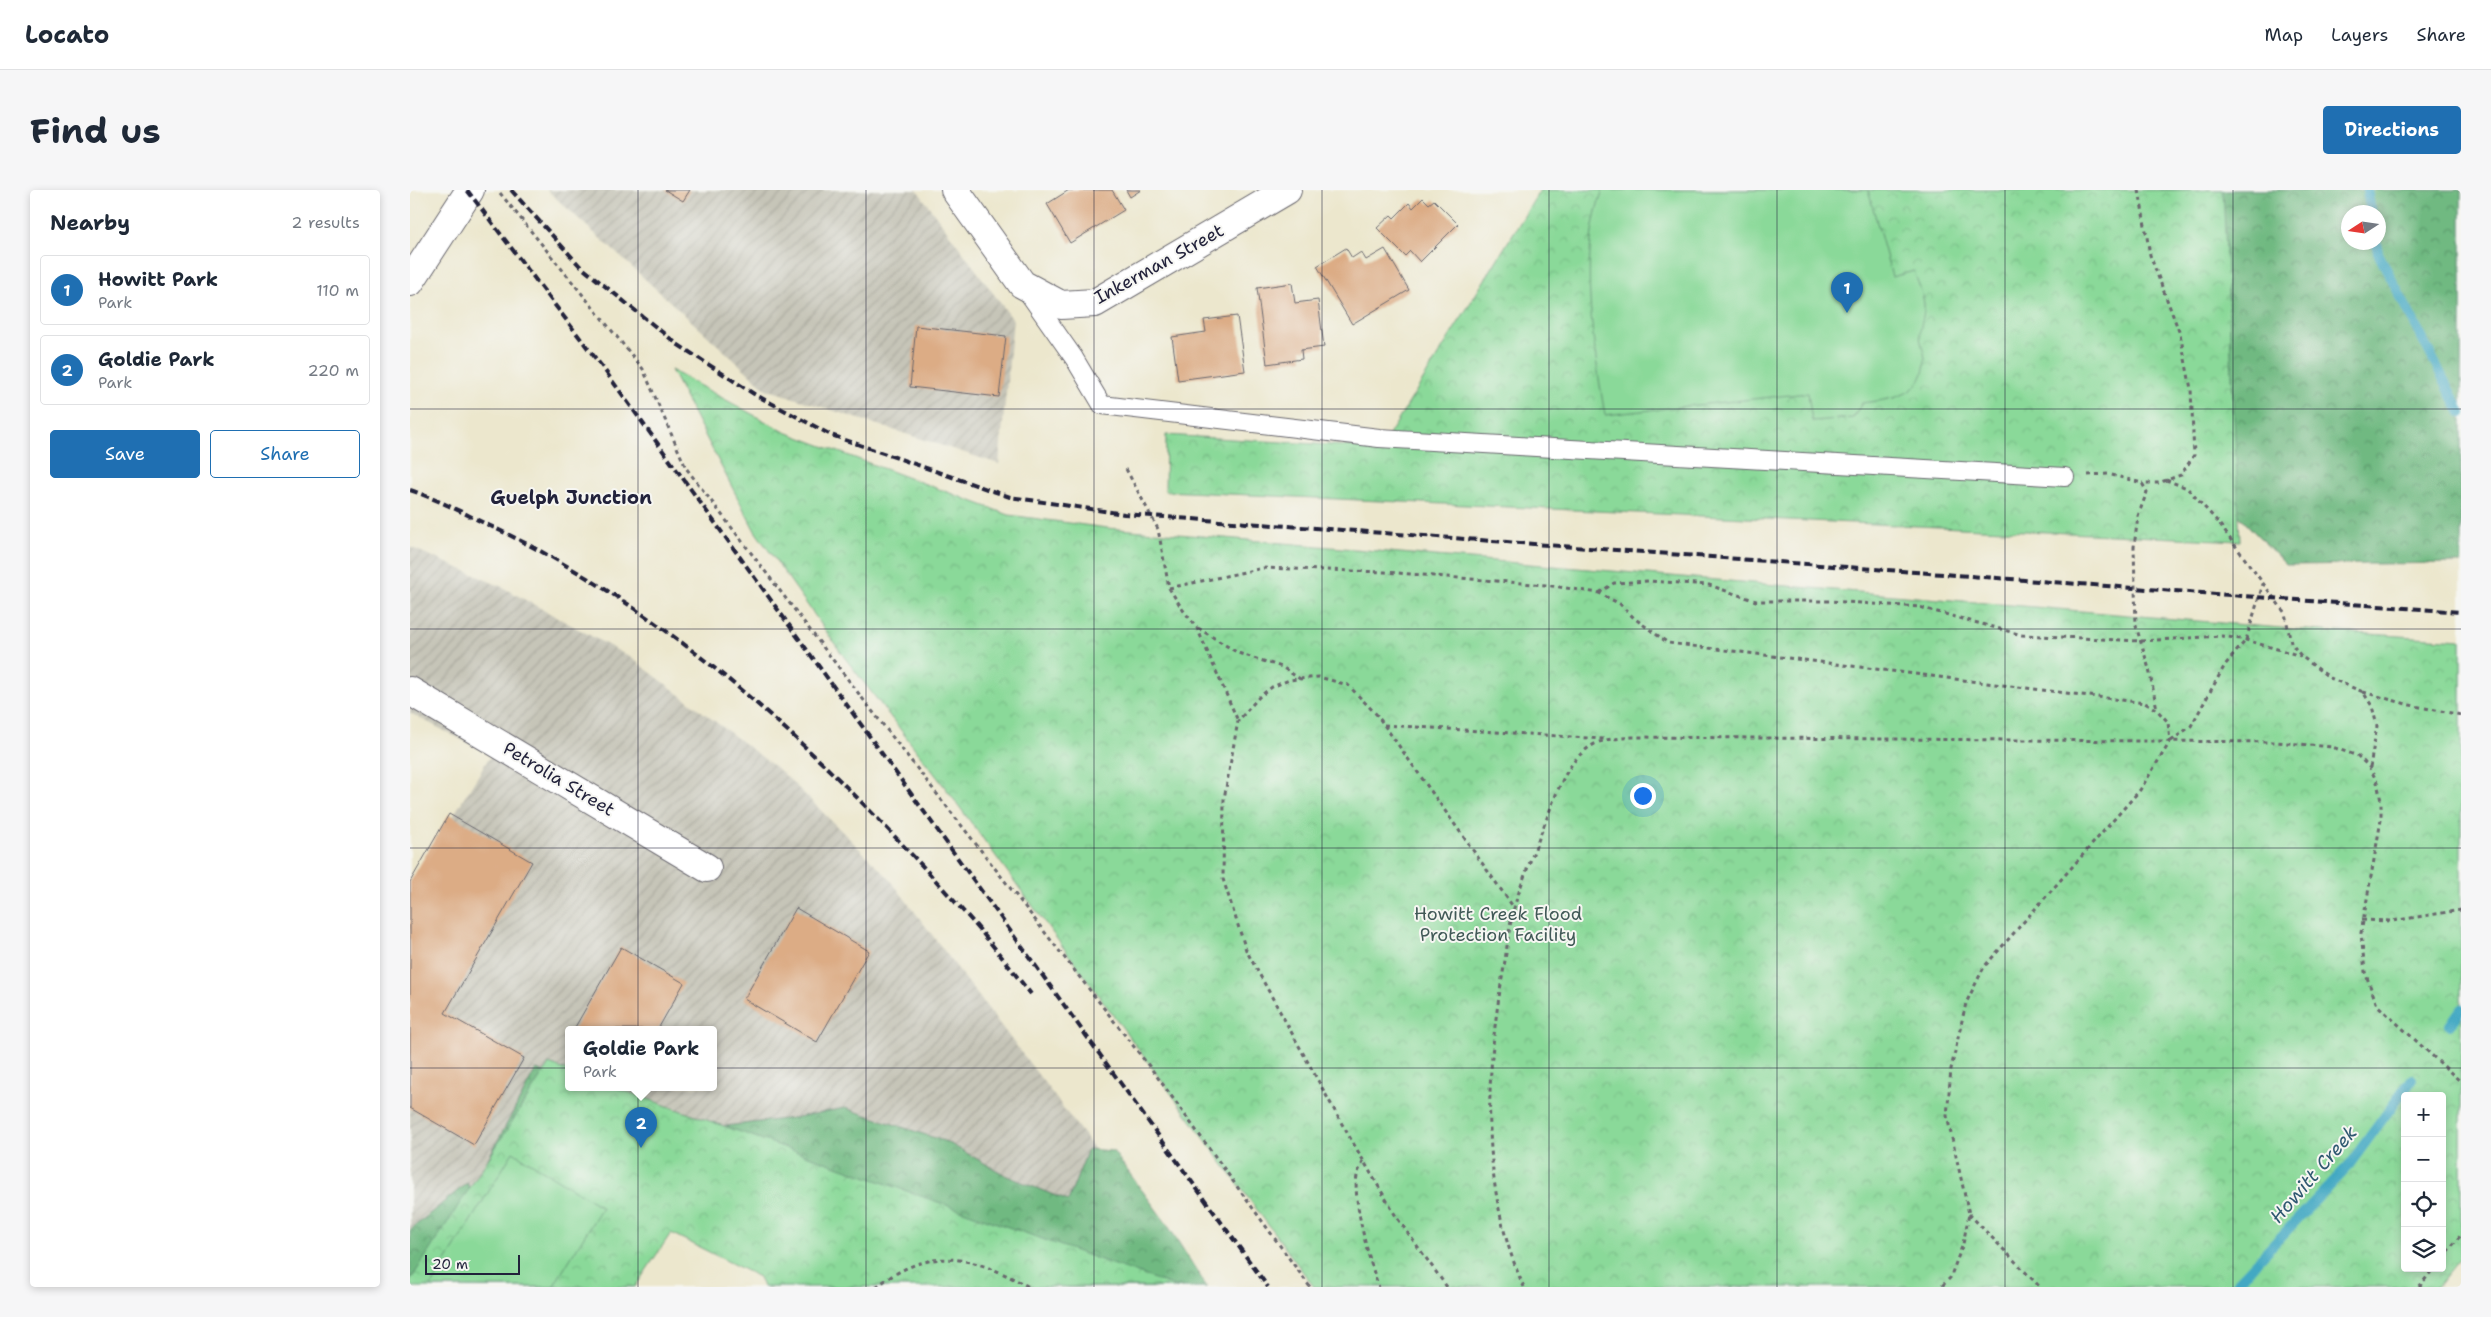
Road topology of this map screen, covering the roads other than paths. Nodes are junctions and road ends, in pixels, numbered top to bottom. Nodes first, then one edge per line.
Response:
1 (470, 190) edge
2 (955, 190) edge
3 (1287, 190) edge
4 (410, 282) edge
5 (1022, 284) junction
6 (2065, 477) road end
7 (410, 691) edge
8 (707, 868) dead end

1 - 4 street
2 - 5 street, Inkerman Street
3 - 5 street, Inkerman Street
5 - 6 lane
7 - 8 street, Petrolia Street

